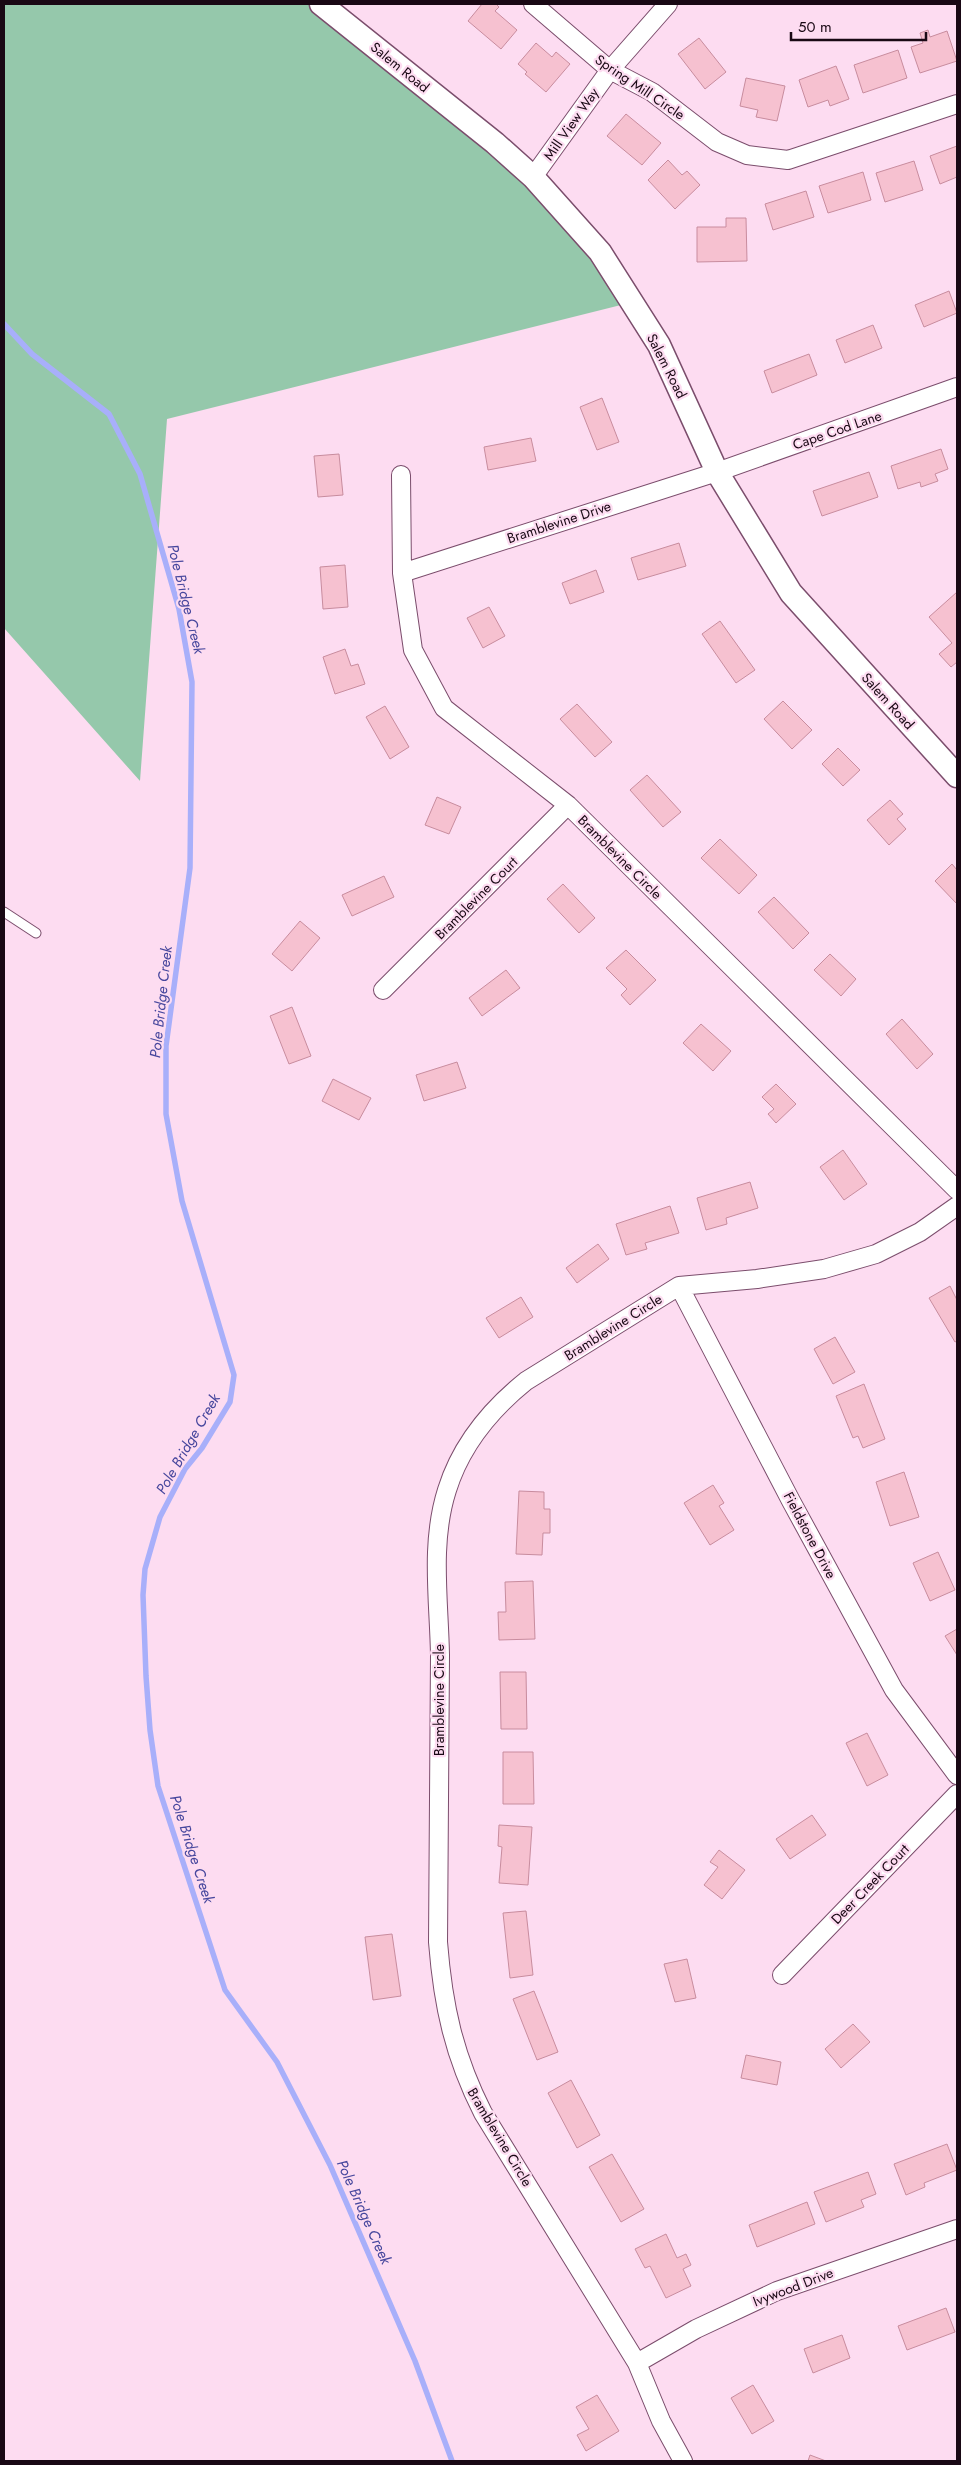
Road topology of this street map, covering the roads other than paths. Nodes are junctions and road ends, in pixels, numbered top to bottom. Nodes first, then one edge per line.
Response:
1 (321, 4) edge
2 (533, 4) edge
3 (668, 4) edge
4 (610, 70) junction
5 (957, 104) edge
6 (533, 177) junction
7 (957, 387) edge
8 (717, 472) junction
9 (401, 475) dead end
10 (402, 573) junction
11 (957, 776) edge
12 (568, 805) junction
13 (4, 912) edge
14 (36, 934) dead end
15 (384, 990) dead end
16 (957, 1190) edge
17 (957, 1206) edge
18 (679, 1286) junction
19 (957, 1775) edge
20 (957, 1794) edge
21 (782, 1975) dead end
22 (957, 2229) edge
23 (637, 2363) junction
24 (683, 2461) edge

1 - 6 street, Salem Road
2 - 4 street, Spring Mill Circle
3 - 4 street, Mill View Way
4 - 5 street, Spring Mill Circle
4 - 6 street, Mill View Way
6 - 8 street, Salem Road
7 - 8 street, Cape Cod Lane
8 - 10 street, Bramblevine Drive
8 - 11 street, Salem Road
9 - 10 street, Bramblevine Circle
10 - 12 street, Bramblevine Circle
12 - 15 street, Bramblevine Court
12 - 16 street, Bramblevine Circle
13 - 14 lane
17 - 18 street, Bramblevine Circle
18 - 19 street, Fieldstone Drive
18 - 23 street, Bramblevine Circle
20 - 21 street, Deer Creek Court
22 - 23 street, Ivywood Drive
23 - 24 street, Bramblevine Circle

